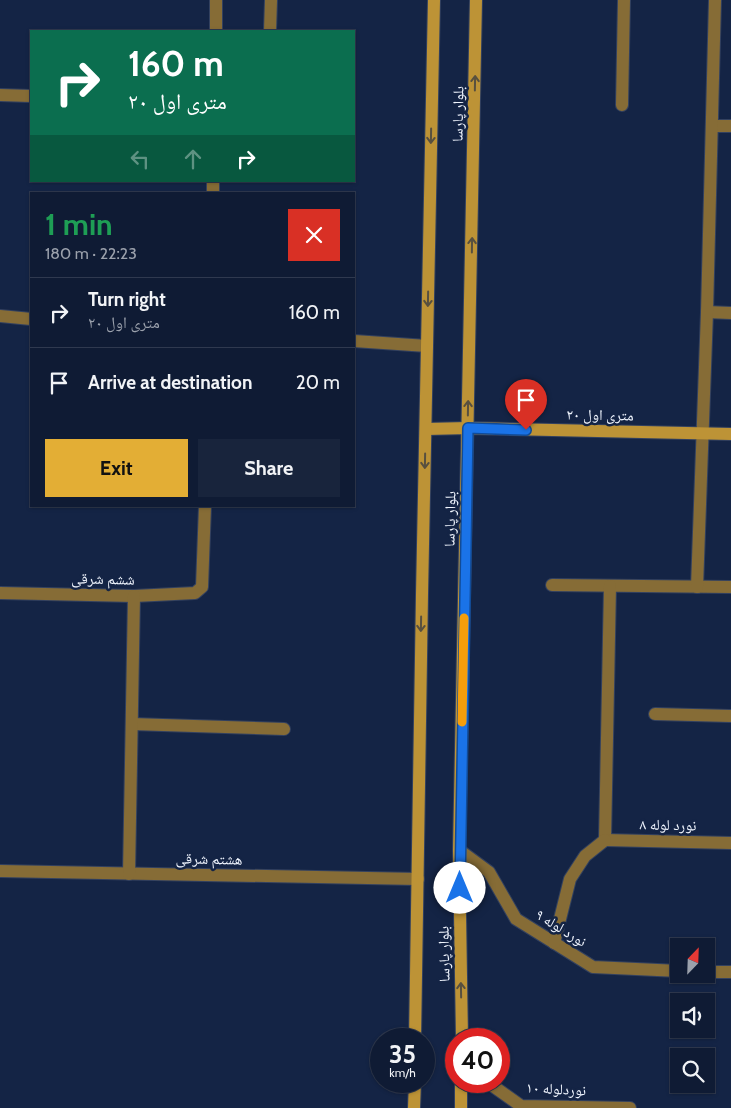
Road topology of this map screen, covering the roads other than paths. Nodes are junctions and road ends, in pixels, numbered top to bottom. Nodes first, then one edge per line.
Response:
1 (216, 0) edge
2 (271, 0) edge
3 (434, 0) edge
4 (476, 0) edge
5 (624, 0) edge
6 (715, 0) edge
7 (216, 30) edge
8 (270, 30) edge
9 (0, 95) edge
10 (30, 96) edge
11 (622, 105) dead end
12 (712, 126) junction
13 (731, 126) edge
14 (707, 312) junction
15 (731, 313) edge
16 (0, 316) edge
17 (30, 319) edge
18 (355, 341) edge
19 (427, 346) junction
20 (468, 428) junction
21 (426, 429) junction
22 (702, 434) junction
23 (731, 434) edge
24 (205, 507) edge
25 (552, 586) dead end
26 (610, 586) junction
27 (697, 587) junction
28 (731, 587) edge
29 (0, 593) edge
30 (134, 596) junction
31 (655, 714) dead end
32 (731, 716) edge
33 (132, 724) junction
34 (284, 729) dead end
35 (605, 840) junction
36 (731, 842) edge
37 (460, 850) junction
38 (0, 871) edge
39 (129, 874) junction
40 (418, 880) junction
41 (554, 943) junction
42 (670, 971) edge
43 (715, 972) edge
44 (731, 972) edge
45 (415, 1028) edge
46 (462, 1028) edge
47 (414, 1093) edge
48 (462, 1093) edge
49 (503, 1093) edge
50 (414, 1108) edge
51 (461, 1108) edge
52 (630, 1108) edge

1 - 7 street
2 - 8 street
3 -> 19 street, بلوار پارسا
20 -> 4 street, بلوار پارسا
5 - 11 street
6 - 12 street
9 - 10 street
12 - 13 street
12 - 14 street
14 - 15 street
14 - 22 street
16 - 17 street
18 - 19 street
19 - 21 street, بلوار پارسا
20 - 21 street, ۲۰ متری اول
20 - 22 street, ۲۰ متری اول
20 - 37 street, بلوار پارسا
21 -> 40 street, بلوار پارسا
22 - 23 street, ۲۰ متری اول
22 - 27 street
24 - 30 street, ششم شرقی
25 - 26 street
26 - 27 street
26 - 35 street
27 - 28 street
29 - 30 street, ششم شرقی
30 - 33 street
31 - 32 street
33 - 34 street
33 - 39 street
35 - 36 street, ۸ نورد لوله
35 - 41 street
37 - 41 street, ۹ نورد لوله
46 -> 37 street, بلوار پارسا
38 - 39 street, هشتم شرقی
39 - 40 street, هشتم شرقی
40 - 45 street, بلوار پارسا
41 - 42 street, ۹ نورد لوله
43 - 44 street
47 - 50 street
48 - 51 street
49 - 52 street, ۱۰ نوردلوله

